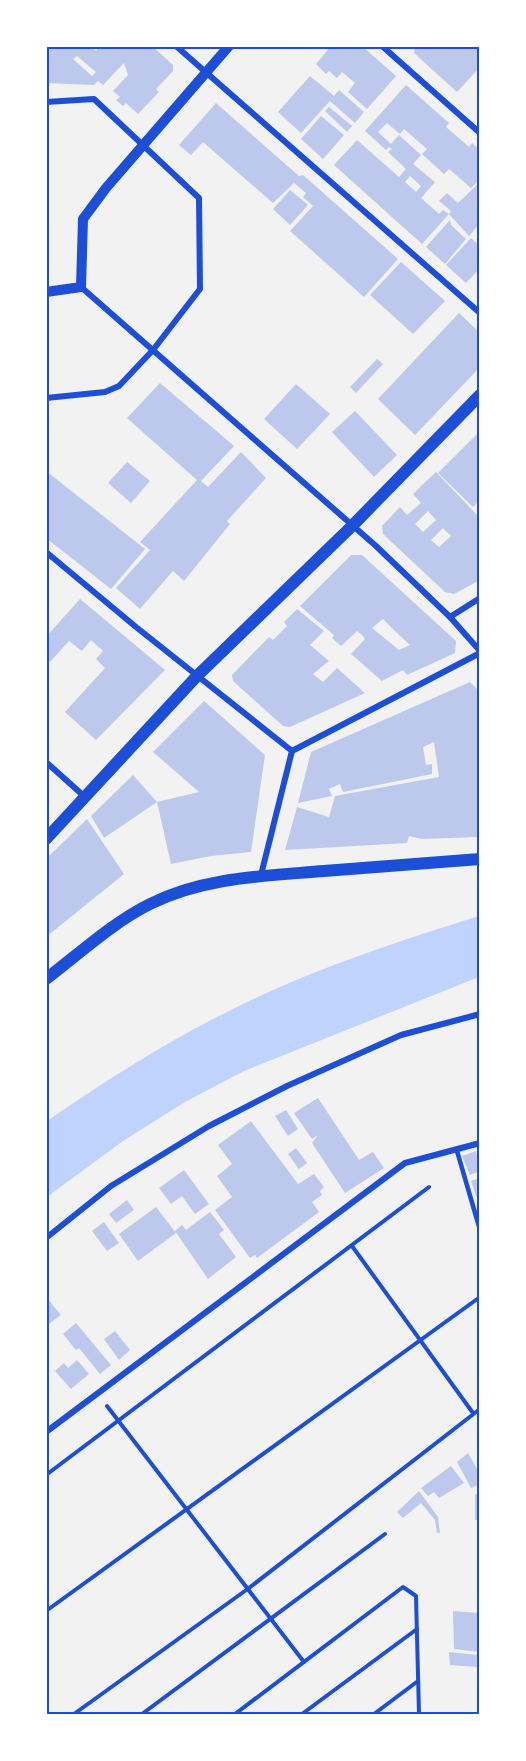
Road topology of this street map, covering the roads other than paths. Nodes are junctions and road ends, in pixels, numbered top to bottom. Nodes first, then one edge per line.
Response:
1 (176, 46) edge
2 (229, 46) edge
3 (382, 46) edge
4 (205, 72) junction
5 (46, 102) edge
6 (480, 133) edge
7 (142, 146) junction
8 (81, 287) junction
9 (46, 292) edge
10 (480, 313) edge
11 (153, 350) junction
12 (480, 395) edge
13 (46, 398) edge
14 (352, 526) junction
15 (46, 552) edge
16 (480, 598) edge
17 (450, 617) junction
18 (480, 652) edge
19 (197, 676) junction
20 (292, 751) junction
21 (46, 762) edge
22 (85, 797) junction
23 (46, 839) edge
24 (480, 859) edge
25 (261, 876) junction
26 (46, 979) edge
27 (480, 1014) edge
28 (480, 1143) edge
29 (457, 1151) junction
30 (480, 1230) edge
31 (46, 1238) edge
32 (46, 1432) edge

1 - 4 street
2 - 4 street
3 - 6 street
4 - 7 street
4 - 10 street
5 - 7 street
7 - 8 street
7 - 11 street
8 - 9 street
8 - 11 street
11 - 13 street
11 - 14 street
12 - 14 main road
14 - 17 street
14 - 19 main road
15 - 19 street
16 - 17 street
17 - 18 street
18 - 20 street
19 - 20 street
19 - 22 main road
20 - 25 street
21 - 22 street
22 - 23 main road
24 - 25 main road
25 - 26 main road
27 - 31 street
28 - 29 street
29 - 30 lane
29 - 32 street

